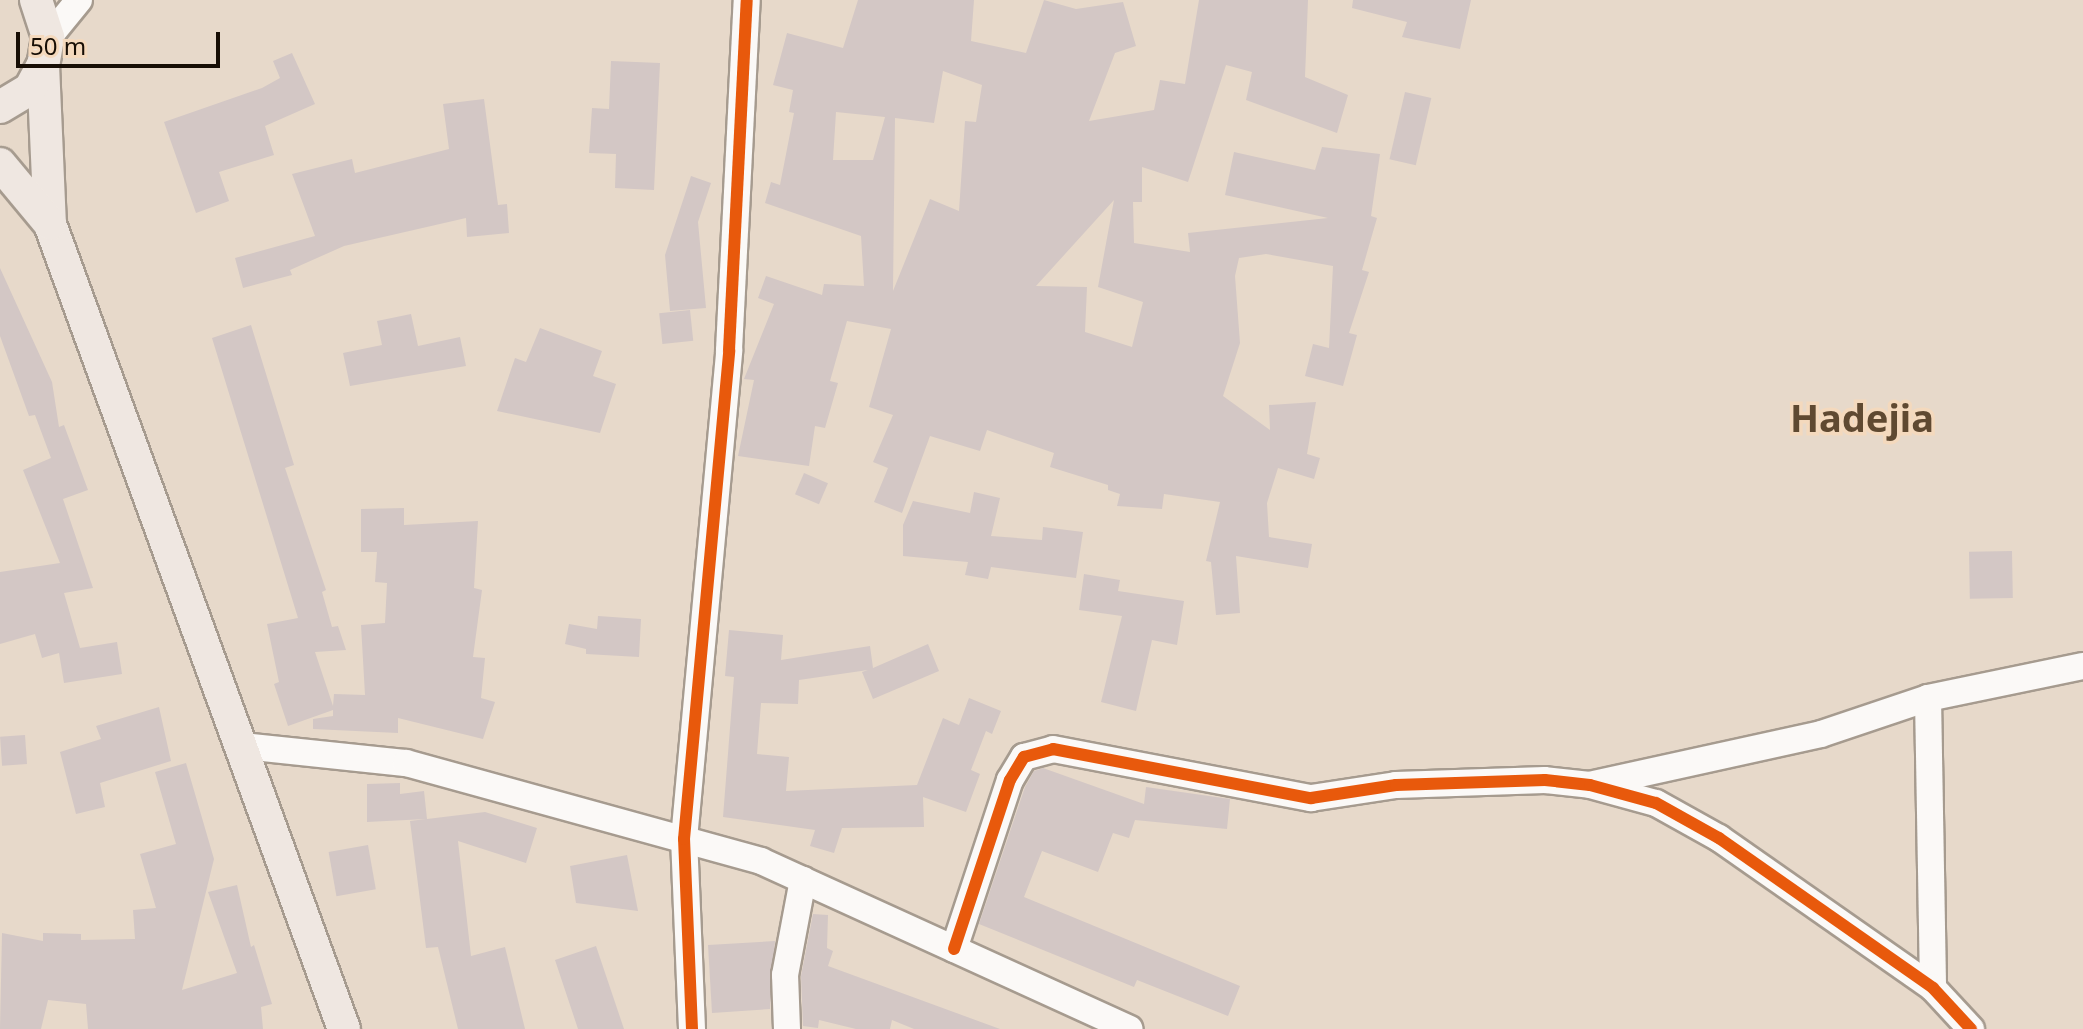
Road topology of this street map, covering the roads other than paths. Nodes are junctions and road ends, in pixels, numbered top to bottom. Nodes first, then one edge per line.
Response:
1 (36, 0) edge
2 (79, 0) edge
3 (747, 0) edge
4 (46, 52) junction
5 (0, 107) edge
6 (0, 164) edge
7 (50, 224) junction
8 (2083, 666) edge
9 (1928, 698) junction
10 (243, 746) junction
11 (1590, 785) junction
12 (684, 839) junction
13 (803, 880) junction
14 (954, 949) junction
15 (1933, 988) junction
16 (344, 1029) edge
17 (692, 1029) edge
18 (787, 1029) edge
19 (1130, 1029) edge
20 (1971, 1029) edge

1 - 4 main road
2 - 4 street
3 - 12 street
4 - 5 main road
4 - 7 main road
6 - 7 main road
7 - 10 main road
8 - 9 street
9 - 11 street
9 - 15 street
10 - 12 street
10 - 16 main road
11 - 14 street
11 - 15 street
12 - 13 street
12 - 17 street
13 - 14 street
13 - 18 street
14 - 19 street
15 - 20 street

